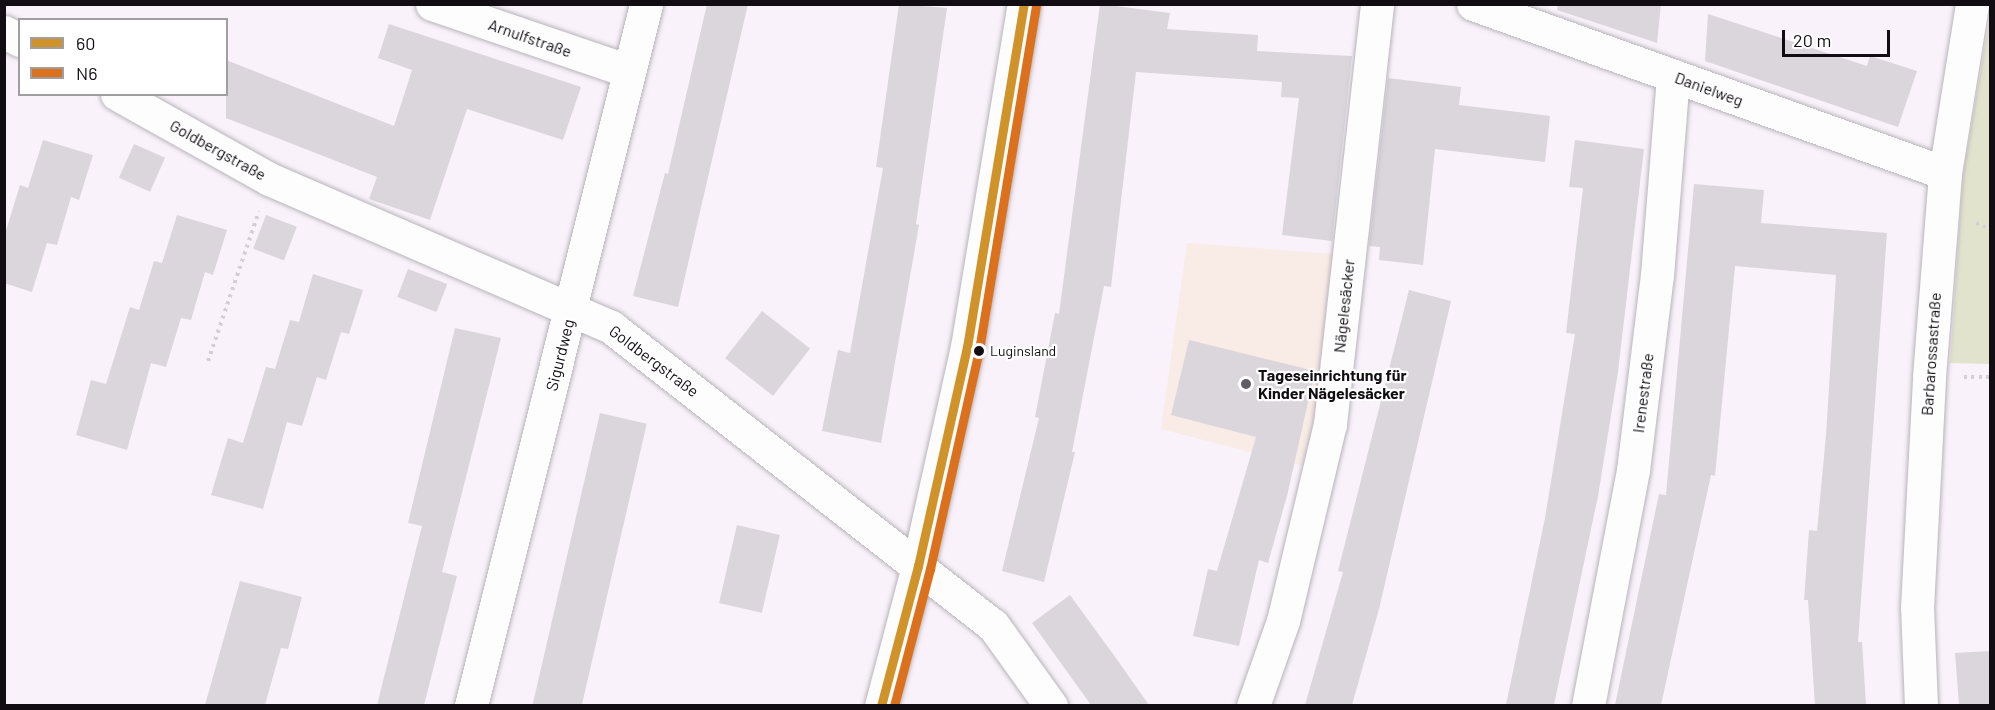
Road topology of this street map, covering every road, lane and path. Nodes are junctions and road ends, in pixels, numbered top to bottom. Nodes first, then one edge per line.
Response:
1 (432, 4) edge
2 (646, 4) edge
3 (1023, 4) edge
4 (1377, 4) edge
5 (1473, 4) edge
6 (1972, 4) edge
7 (4, 32) edge
8 (18, 39) edge
9 (628, 71) junction
10 (1673, 76) junction
11 (121, 96) edge
12 (1945, 173) junction
13 (269, 179) junction
14 (572, 307) junction
15 (208, 361) dead end
16 (918, 566) junction
17 (471, 705) edge
18 (881, 705) edge
19 (1051, 705) edge
20 (1253, 705) edge
21 (1588, 705) edge
22 (1921, 705) edge

1 - 9 street, Arnulfstraße
2 - 9 street, Sigurdweg
3 - 16 street
4 - 20 street, Nägelesäcker
5 - 10 street, Danielweg
6 - 12 street, Barbarossastraße
7 - 8 street
9 - 14 street, Sigurdweg
10 - 12 street, Danielweg
10 - 21 street, Irenestraße
11 - 13 street, Goldbergstraße
12 - 22 street, Barbarossastraße
13 - 14 street, Goldbergstraße
13 - 15 path
14 - 16 street, Goldbergstraße
14 - 17 street, Sigurdweg
16 - 18 street
16 - 19 street, Goldbergstraße

